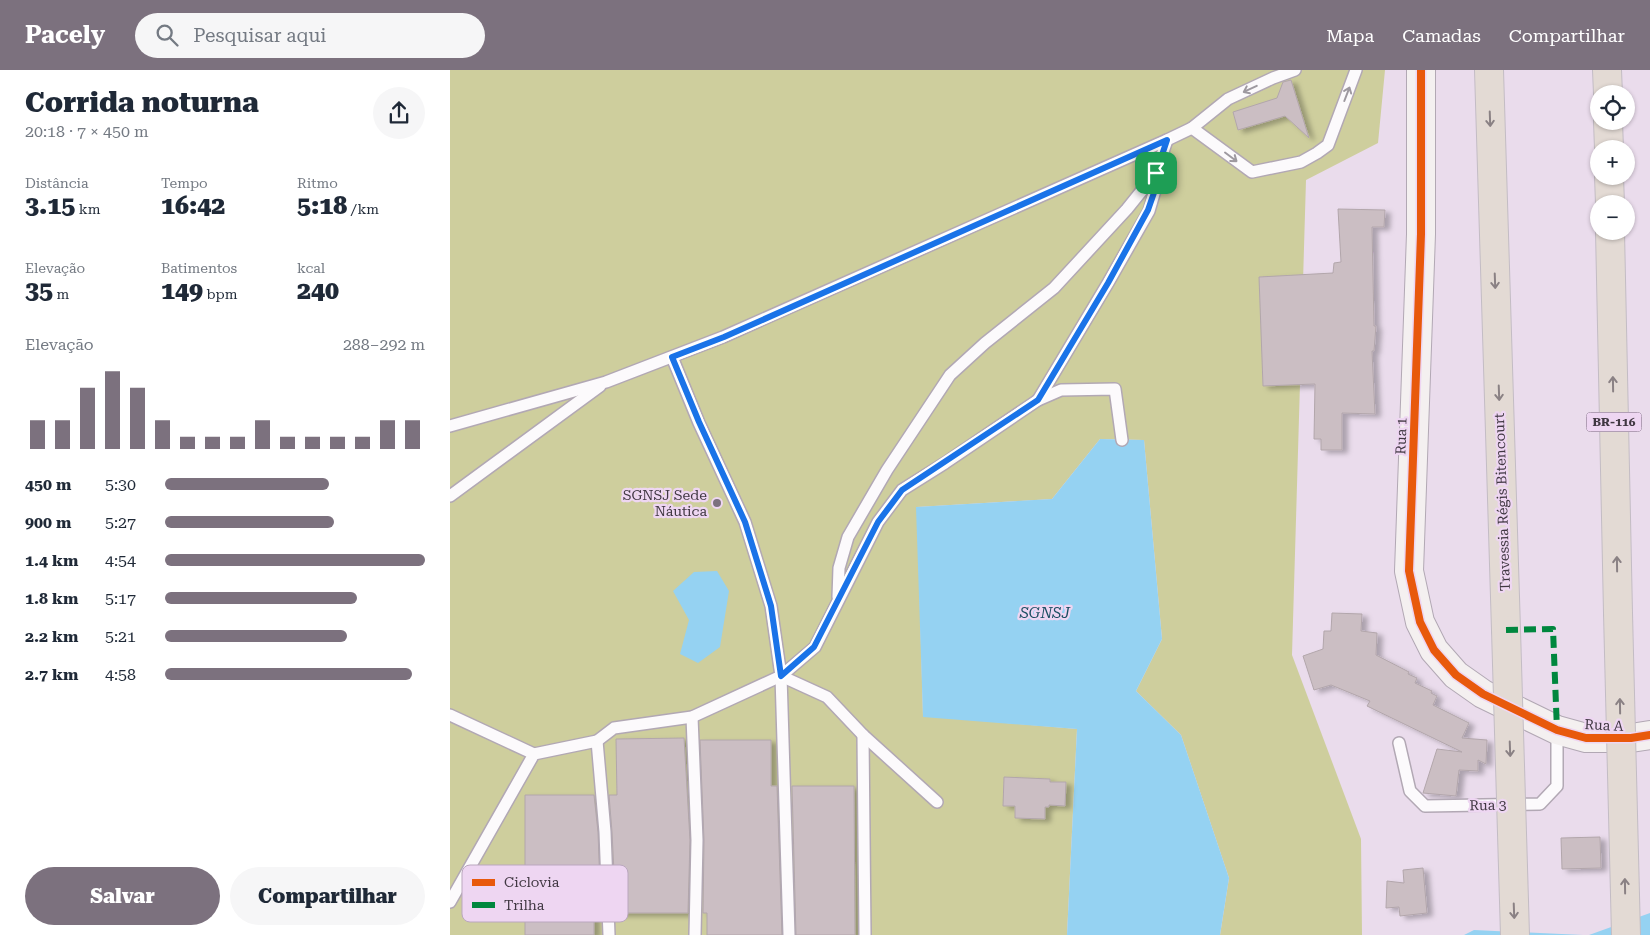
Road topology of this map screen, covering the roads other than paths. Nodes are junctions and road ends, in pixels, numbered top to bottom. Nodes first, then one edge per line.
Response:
1 (1295, 70) edge
2 (1356, 70) edge
3 (1421, 70) edge
4 (1489, 70) edge
5 (1192, 128) junction
6 (1167, 140) junction
7 (1156, 173) junction
8 (1610, 240) edge
9 (672, 357) junction
10 (606, 382) junction
11 (1038, 400) junction
12 (450, 426) edge
13 (1122, 440) dead end
14 (450, 496) edge
15 (838, 601) junction
16 (781, 676) junction
17 (450, 715) edge
18 (692, 717) junction
19 (1557, 730) junction
20 (1650, 734) edge
21 (863, 735) junction
22 (597, 741) junction
23 (1398, 743) dead end
24 (534, 754) junction
25 (937, 802) dead end
26 (471, 865) edge
27 (606, 865) edge
28 (462, 881) edge
29 (450, 902) edge
30 (608, 922) edge
31 (608, 935) edge
32 (696, 935) edge
33 (789, 935) edge
34 (865, 935) edge
35 (1515, 935) edge
36 (1626, 935) edge

1 -> 5 lane
5 -> 2 lane
3 - 19 street, Rua 1
4 -> 35 highway, Travessia Régis Bitencourt, bridge
5 - 6 lane
6 - 7 lane
6 - 9 lane
7 - 11 lane
7 - 15 lane
36 -> 8 highway, BR-116, bridge
9 - 10 lane
9 - 16 lane
10 - 12 lane
10 - 14 lane
11 - 13 lane
11 - 15 lane
15 - 16 lane
16 - 18 lane
16 - 21 lane
16 - 33 lane
17 - 24 lane
18 - 22 lane
18 - 32 lane
19 - 20 street, Rua A
19 - 23 lane, Rua 3
21 - 25 lane
21 - 34 lane
22 - 24 lane
22 - 27 lane
24 - 26 lane
28 - 29 lane
30 - 31 lane

